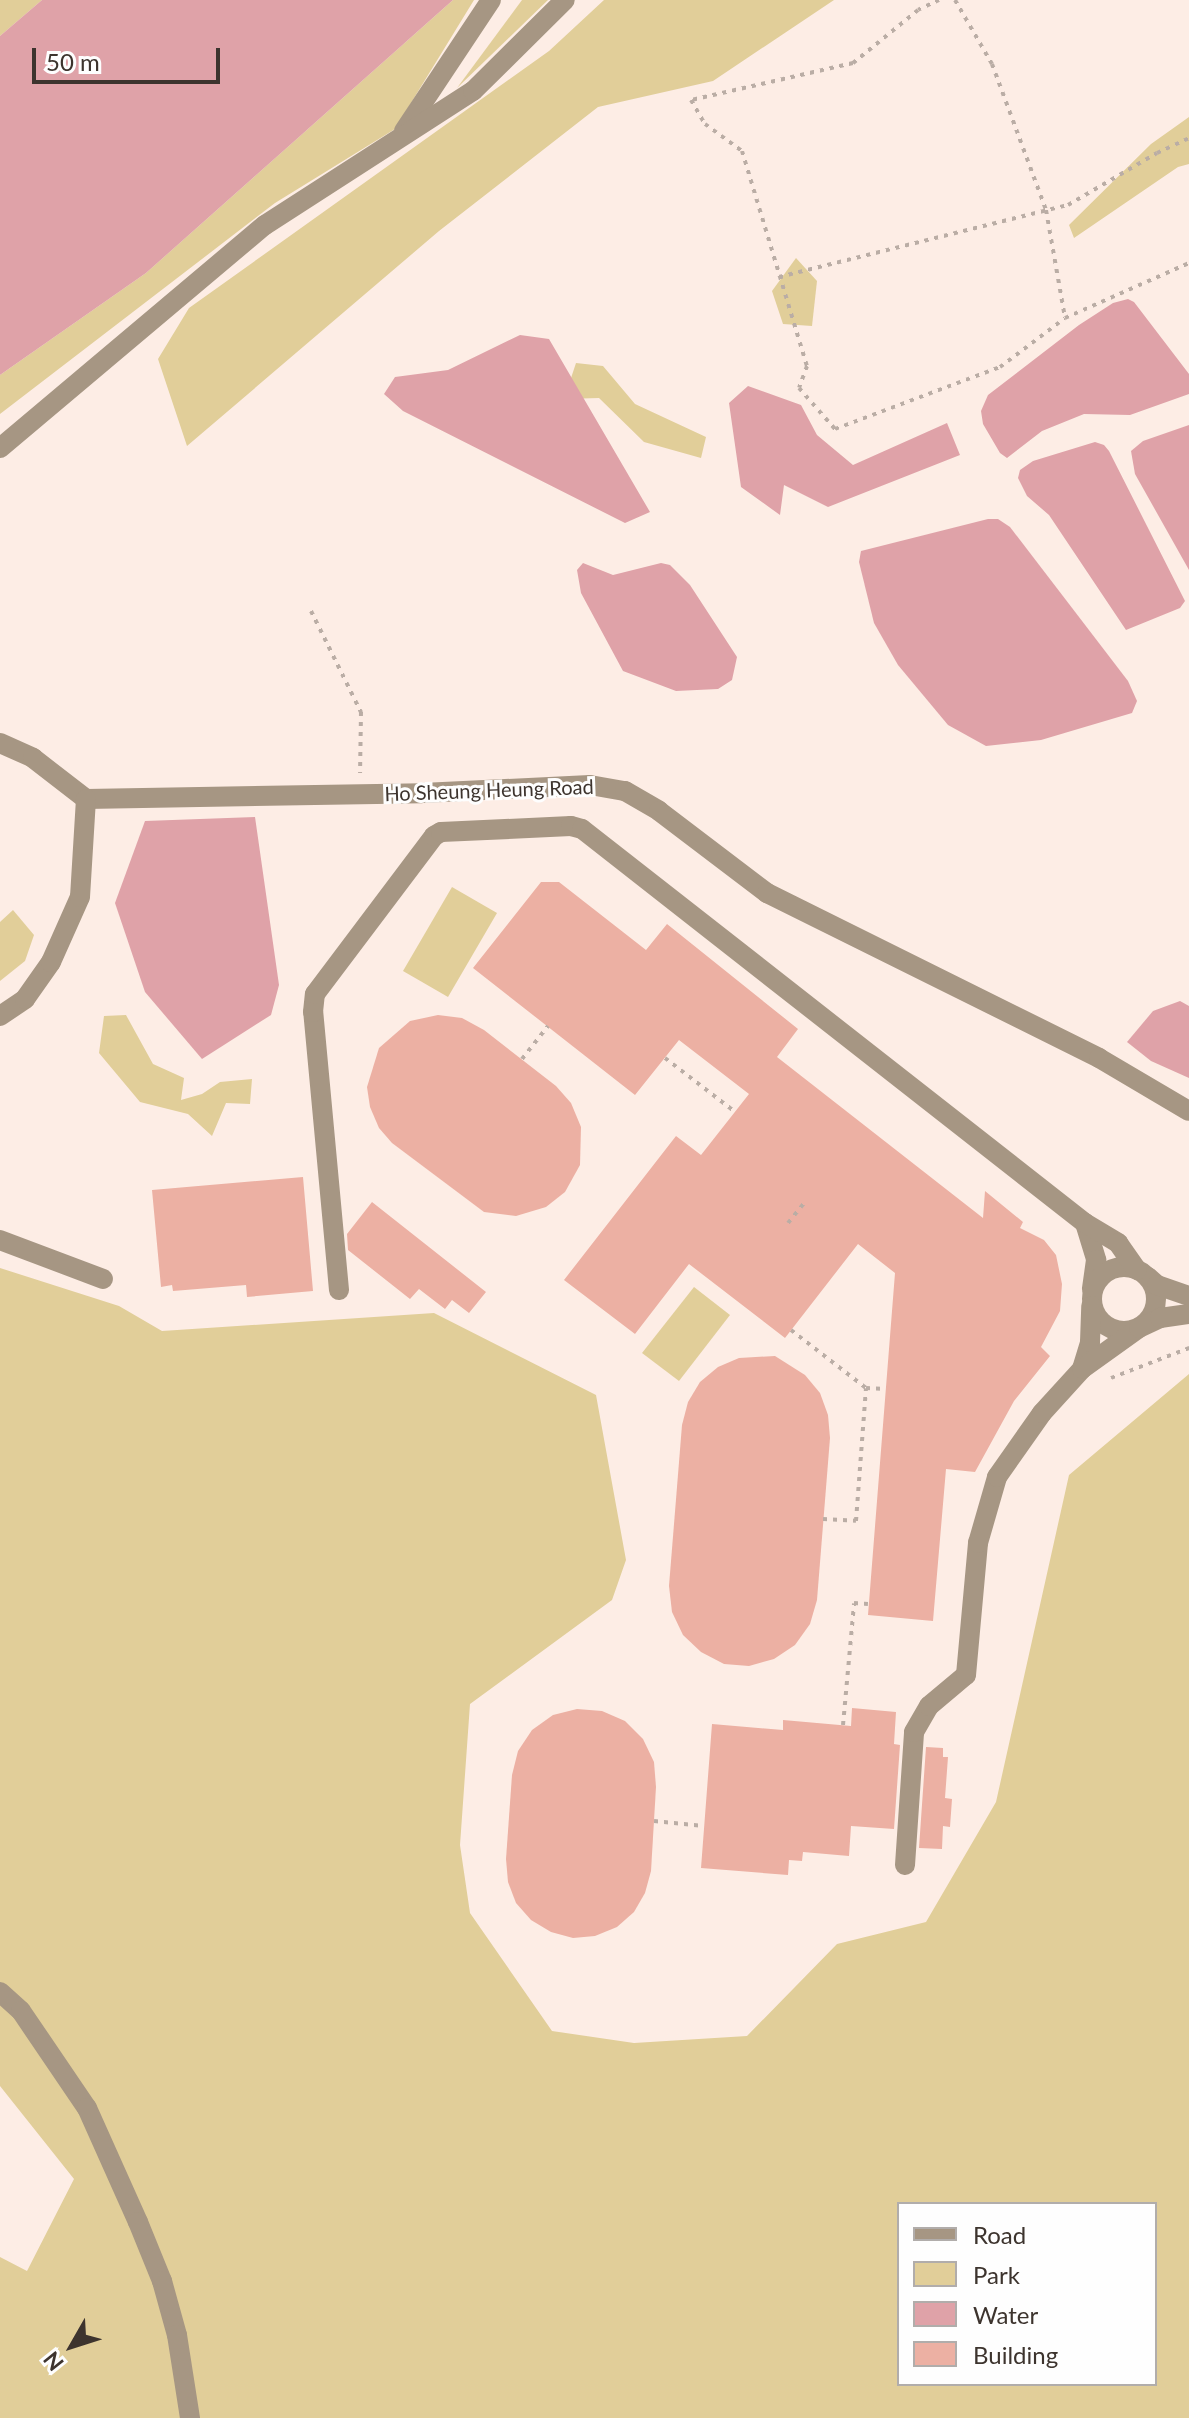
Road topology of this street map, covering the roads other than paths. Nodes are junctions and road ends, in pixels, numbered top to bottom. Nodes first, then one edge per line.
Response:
1 (491, 0) edge
2 (565, 0) edge
3 (400, 138) junction
4 (0, 448) edge
5 (0, 743) edge
6 (86, 799) junction
7 (0, 1016) edge
8 (1189, 1111) edge
9 (1085, 1223) junction
10 (0, 1240) edge
11 (1141, 1272) junction
12 (103, 1279) dead end
13 (339, 1290) dead end
14 (1091, 1296) junction
15 (1189, 1296) edge
16 (1189, 1314) edge
17 (1139, 1328) junction
18 (1082, 1369) junction
19 (905, 1865) dead end
20 (0, 1992) edge
21 (190, 2418) edge

1 - 3 street
2 - 3 street
3 - 4 street
5 - 6 street
6 - 7 street
6 - 8 street, Ho Sheung Heung Road
9 - 11 street
9 - 13 street
9 - 14 street
10 - 12 street
11 - 14 street
11 - 15 street
11 - 17 street
14 - 17 street
14 - 18 street
16 - 17 street
17 - 18 street
18 - 19 street
20 - 21 street

